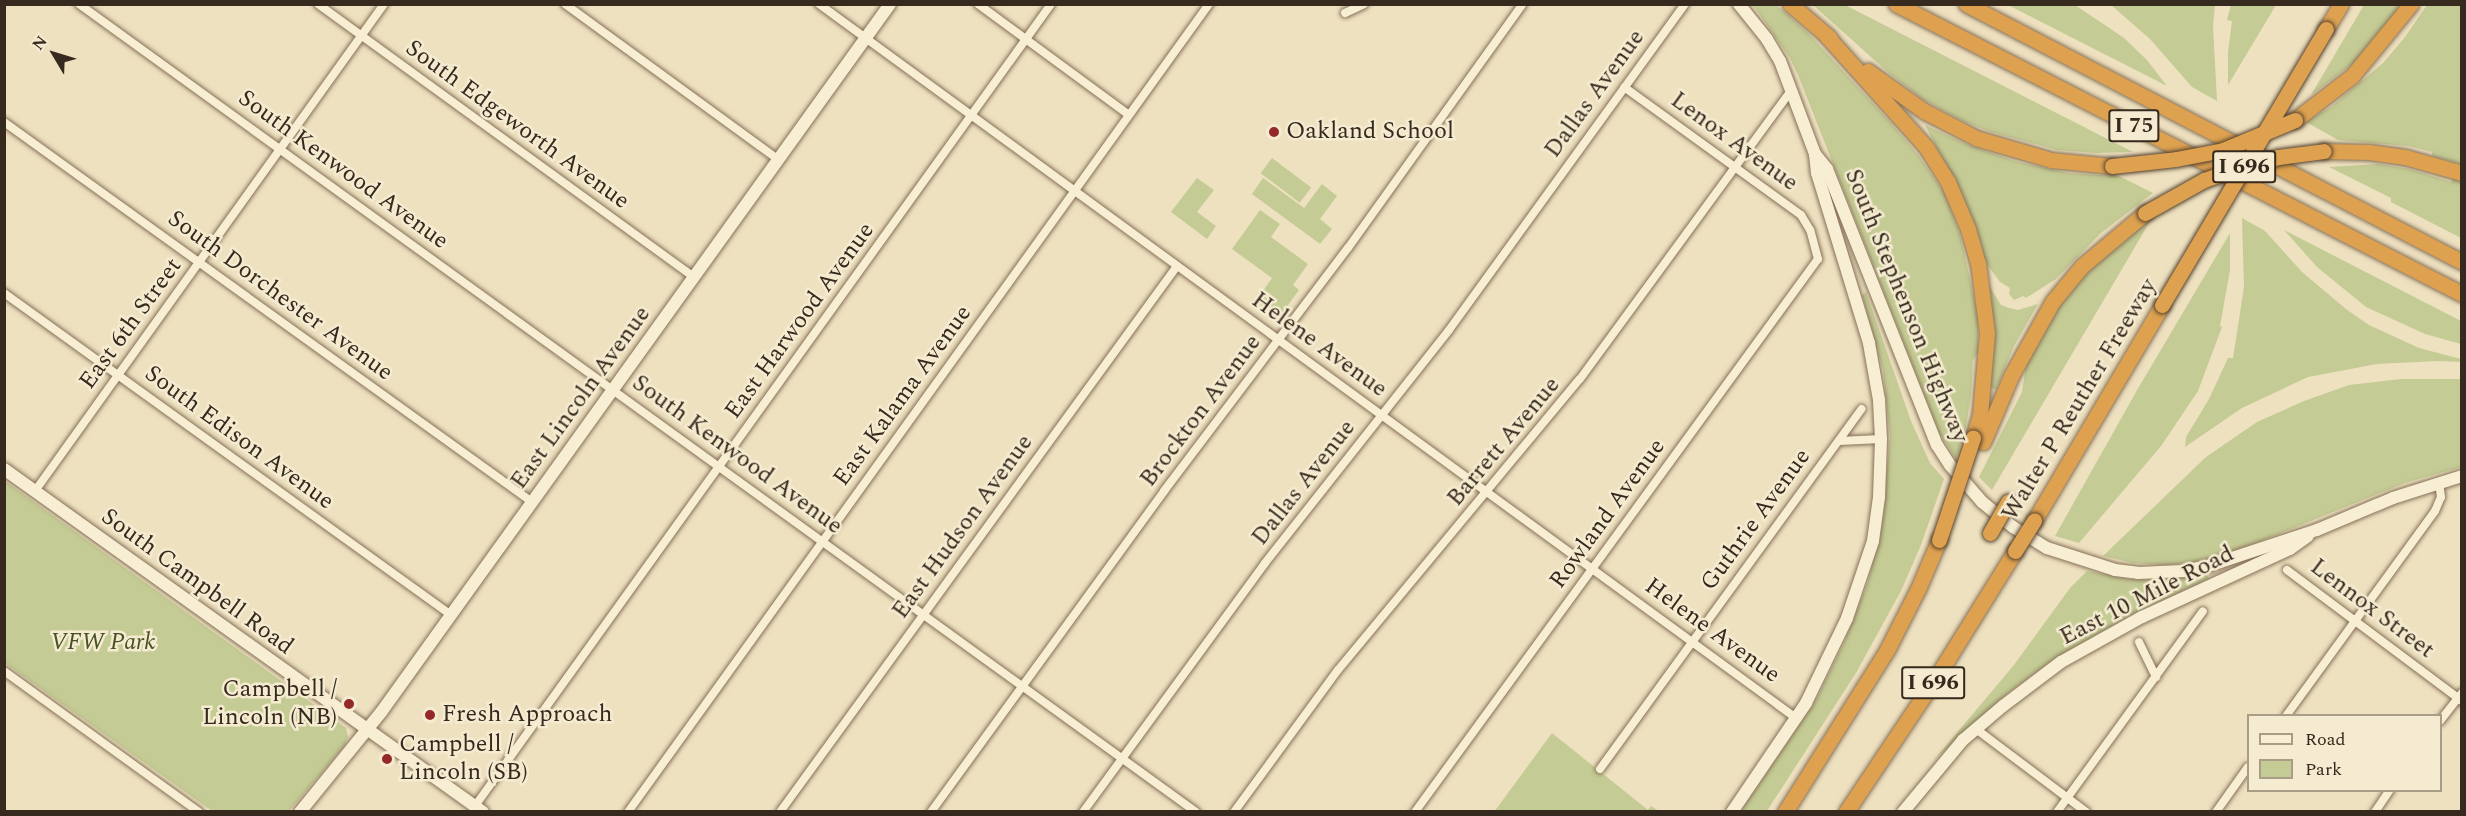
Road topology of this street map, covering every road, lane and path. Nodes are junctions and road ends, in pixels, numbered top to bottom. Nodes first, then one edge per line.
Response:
1 (80, 4) edge
2 (318, 4) edge
3 (384, 4) edge
4 (565, 4) edge
5 (819, 4) edge
6 (890, 4) edge
7 (978, 4) edge
8 (1052, 4) edge
9 (1209, 4) edge
10 (1364, 4) edge
11 (1523, 4) edge
12 (1684, 4) edge
13 (1739, 4) edge
14 (1790, 4) edge
15 (1896, 4) edge
16 (1966, 4) edge
17 (2341, 4) edge
18 (2411, 4) edge
19 (1345, 13) dead end
20 (1824, 33) junction
21 (361, 36) junction
22 (866, 39) junction
23 (1026, 40) junction
24 (1624, 87) junction
25 (1792, 88) junction
26 (1129, 115) junction
27 (971, 116) junction
28 (4, 122) edge
29 (280, 149) junction
30 (1815, 154) junction
31 (778, 160) junction
32 (1734, 166) junction
33 (2462, 173) edge
34 (1075, 191) junction
35 (1812, 236) joint
36 (199, 262) junction
37 (2462, 262) edge
38 (1177, 266) junction
39 (694, 277) junction
40 (4, 293) edge
41 (2462, 294) edge
42 (1279, 340) junction
43 (118, 375) junction
44 (613, 389) junction
45 (1862, 409) dead end
46 (1382, 415) junction
47 (1881, 439) junction
48 (1978, 440) junction
49 (1839, 441) junction
50 (719, 466) junction
51 (4, 470) edge
52 (2462, 476) edge
53 (2439, 482) junction
54 (34, 491) junction
55 (1488, 492) junction
56 (532, 502) junction
57 (2008, 502) dead end
58 (2317, 530) junction
59 (1990, 533) dead end
60 (823, 541) junction
61 (1592, 568) junction
62 (2287, 570) dead end
63 (2203, 611) dead end
64 (924, 614) junction
65 (451, 615) junction
66 (2355, 621) junction
67 (1692, 641) junction
68 (2139, 642) dead end
69 (4, 671) edge
70 (2156, 677) junction
71 (1022, 686) junction
72 (2460, 697) edge
73 (2287, 714) edge
74 (1796, 718) junction
75 (2442, 719) edge
76 (1976, 729) junction
77 (368, 730) junction
78 (1122, 758) junction
79 (2247, 767) edge
80 (1600, 769) dead end
81 (2389, 792) edge
82 (2067, 798) junction
83 (479, 809) edge
84 (199, 812) edge
85 (300, 812) edge
86 (628, 812) edge
87 (780, 812) edge
88 (931, 812) edge
89 (1083, 812) edge
90 (1196, 812) edge
91 (1234, 812) edge
92 (1415, 812) edge
93 (1732, 812) edge
94 (1785, 812) edge
95 (1846, 812) edge
96 (1903, 812) edge
97 (2057, 812) edge
98 (2086, 812) edge
99 (2216, 812) edge
100 (2375, 812) edge

1 - 29 street, South Kenwood Avenue
2 - 21 street, South Edgeworth Avenue
3 - 21 street, East 6th Street
4 - 31 street
5 - 22 street, Helene Avenue
6 - 22 main road, East Lincoln Avenue
7 - 23 street
8 - 23 street, East Harwood Avenue
9 - 26 street, East Kalama Avenue
10 - 19 street
11 - 42 street, Brockton Avenue
12 - 24 street, Dallas Avenue
13 - 25 main road, South Stephenson Highway
14 - 20 highway
15 - 41 highway, I 75
16 - 37 highway, I 75
17 - 95 highway, Walter P Reuther Freeway / I 696, bridge
18 - 20 highway, bridge
20 - 48 highway
21 - 29 street, East 6th Street
21 - 39 street, South Edgeworth Avenue
22 - 27 street, Helene Avenue
22 - 31 main road, East Lincoln Avenue
23 - 26 street
23 - 27 street, East Harwood Avenue
24 - 32 street, Lenox Avenue
24 - 46 street, Dallas Avenue
25 - 30 main road, South Stephenson Highway
25 - 32 street, Barrett Avenue
26 - 34 street, East Kalama Avenue
27 - 34 street, Helene Avenue
27 - 50 street, East Harwood Avenue
28 - 36 street, South Dorchester Avenue
29 - 36 street, East 6th Street
29 - 44 street, South Kenwood Avenue
30 - 47 main road, South Stephenson Highway
30 - 58 main road, South Stephenson Highway
31 - 39 main road, East Lincoln Avenue
32 - 35 street, Lenox Avenue
32 - 55 street, Barrett Avenue
33 - 48 highway, bridge
34 - 38 street, Helene Avenue
34 - 60 street, East Kalama Avenue
35 - 61 street, Rowland Avenue
36 - 43 street, East 6th Street
36 - 56 street, South Dorchester Avenue
38 - 42 street, Helene Avenue
38 - 64 street, East Hudson Avenue
39 - 44 main road, East Lincoln Avenue
40 - 43 street, South Edison Avenue
42 - 46 street, Helene Avenue
42 - 71 street, Brockton Avenue
43 - 54 street, East 6th Street
43 - 65 street, South Edison Avenue
44 - 50 street, South Kenwood Avenue
44 - 56 main road, East Lincoln Avenue
45 - 49 street, Guthrie Avenue
46 - 55 street, Helene Avenue
46 - 78 street, Dallas Avenue
47 - 49 street, Guthrie Avenue
47 - 74 main road
48 - 94 highway, bridge
49 - 67 street, Guthrie Avenue
50 - 60 street, South Kenwood Avenue
50 - 83 street, East Harwood Avenue
51 - 54 main road, South Campbell Road
52 - 53 main road
53 - 58 main road
53 - 66 street
54 - 77 main road, South Campbell Road
55 - 61 street, Helene Avenue
55 - 91 street, Barrett Avenue
56 - 65 main road, East Lincoln Avenue
57 - 59 highway, Walter P Reuther Freeway, bridge
58 - 76 main road, East 10 Mile Road
60 - 64 street, South Kenwood Avenue
60 - 86 street, East Kalama Avenue
61 - 67 street, Helene Avenue
61 - 92 street, Rowland Avenue
62 - 66 street, Lennox Street
63 - 70 street
64 - 71 street, South Kenwood Avenue
64 - 87 street, East Hudson Avenue
65 - 77 main road, East Lincoln Avenue
66 - 72 street, Lennox Street
66 - 73 street
67 - 74 street, Helene Avenue
67 - 80 street, Guthrie Avenue
68 - 70 street
69 - 84 street
70 - 82 street
71 - 78 street, South Kenwood Avenue
71 - 88 street, Brockton Avenue
72 - 75 street
74 - 93 main road
76 - 82 street
76 - 96 main road, East 10 Mile Road
77 - 83 main road, South Campbell Road
77 - 85 main road, East Lincoln Avenue
78 - 89 street, Dallas Avenue
78 - 90 street, South Kenwood Avenue
79 - 99 street
81 - 100 street
82 - 97 street
82 - 98 street

